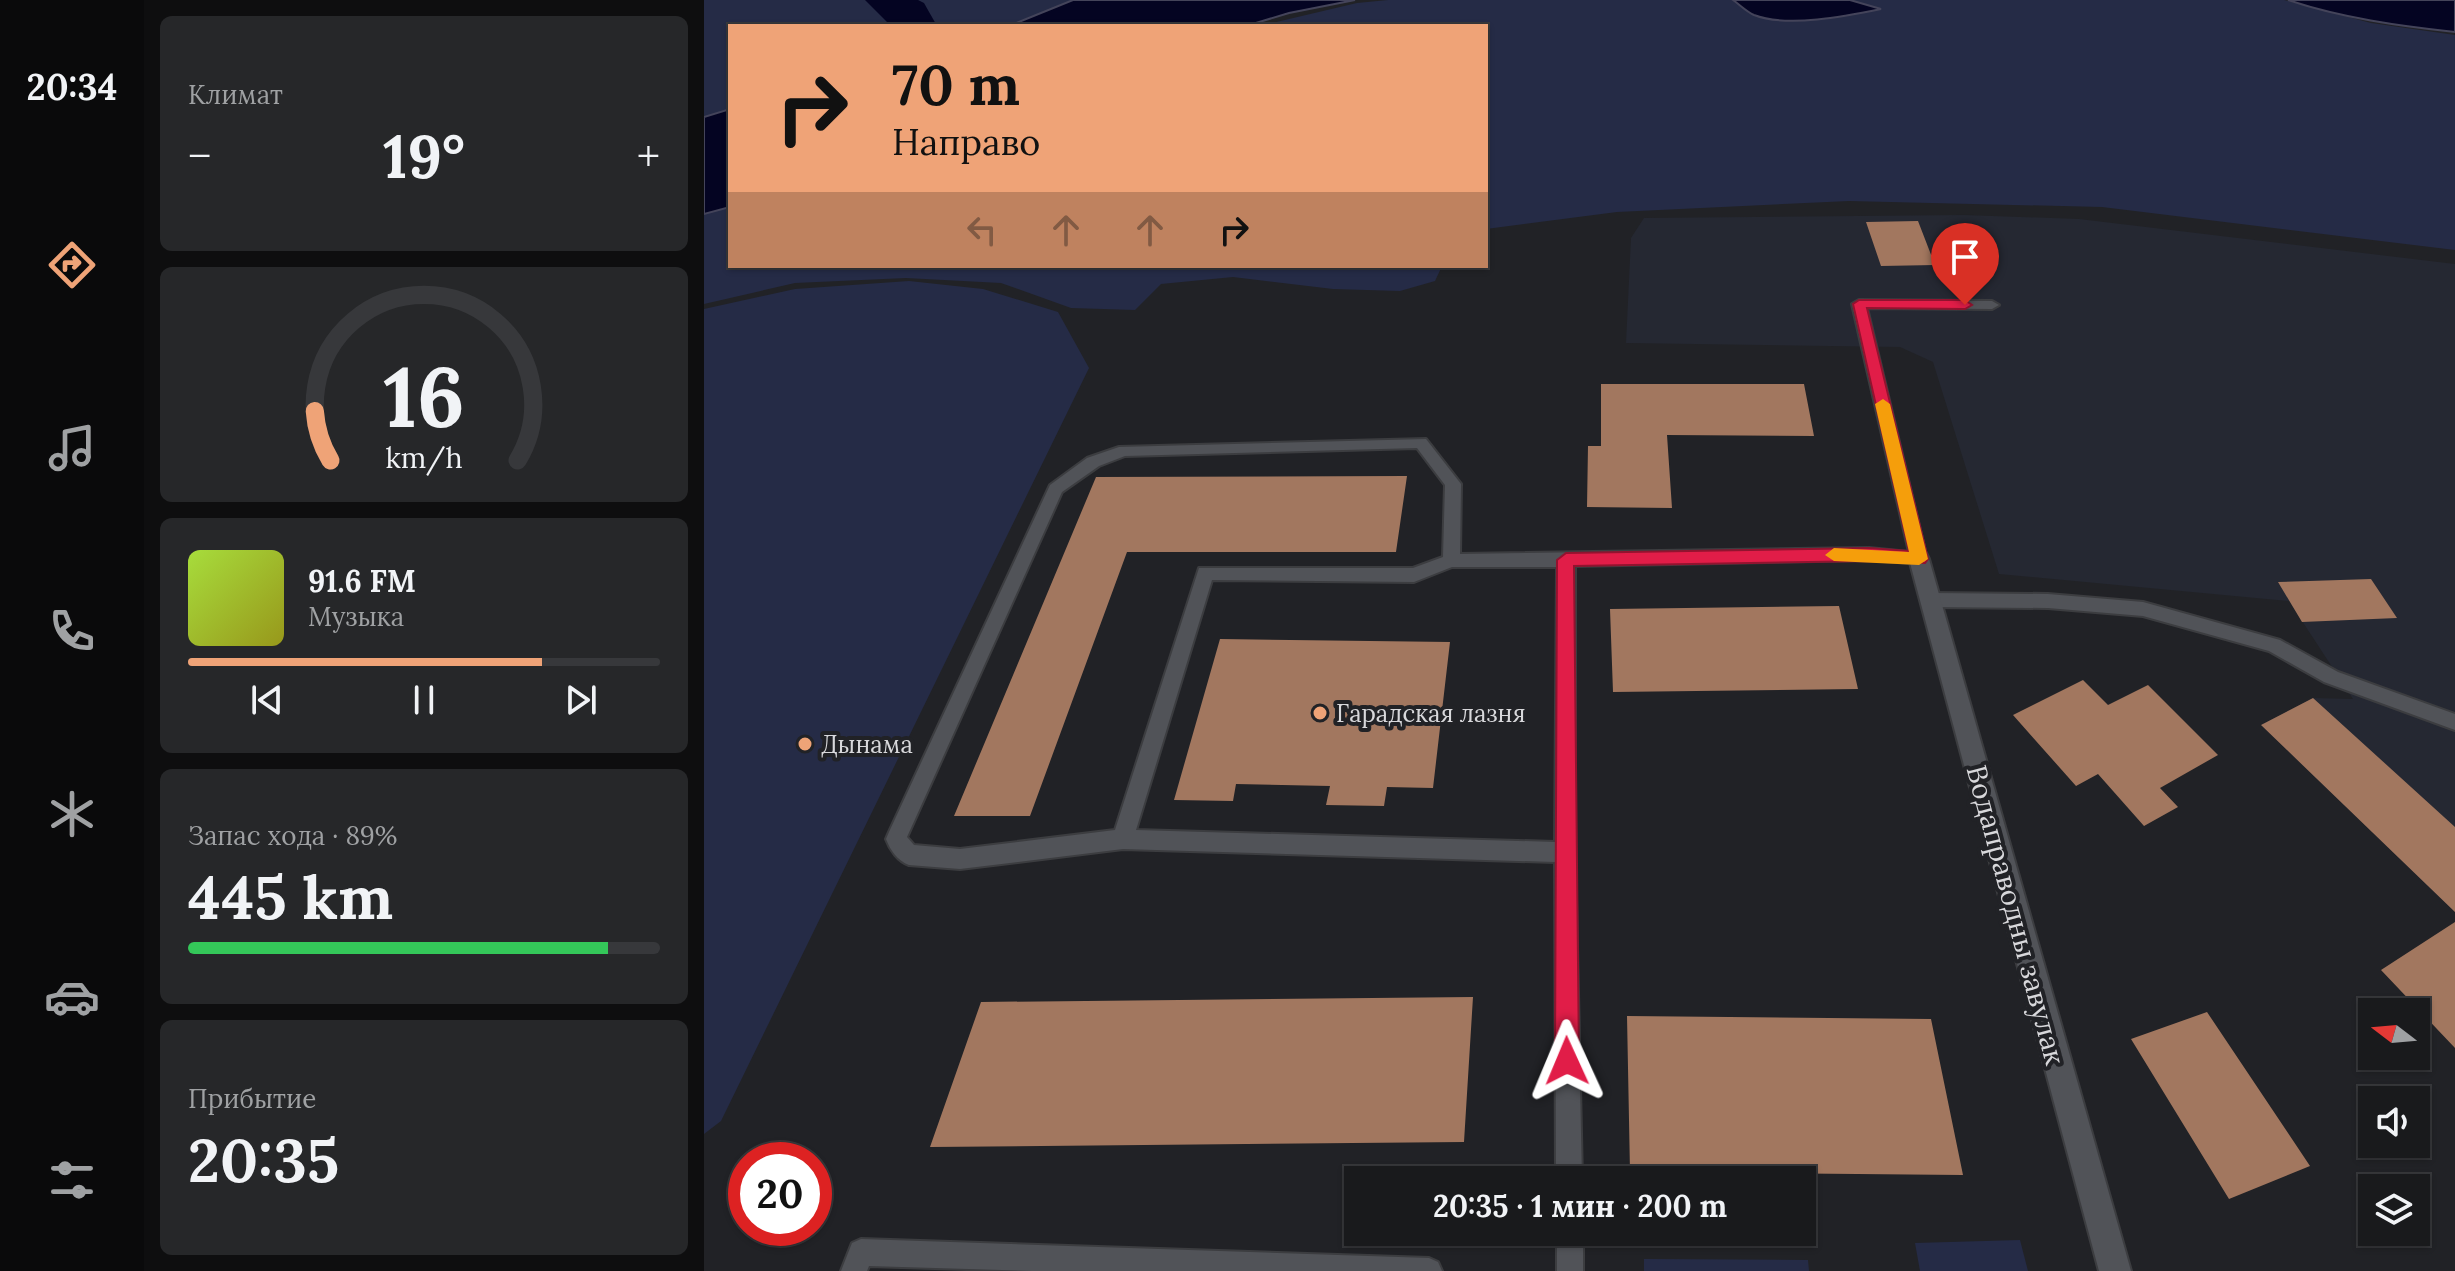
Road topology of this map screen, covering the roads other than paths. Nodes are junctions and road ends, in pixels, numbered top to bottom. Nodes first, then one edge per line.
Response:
1 (1992, 305) dead end
2 (1919, 559) junction
3 (1566, 560) junction
4 (1451, 561) junction
5 (1930, 600) junction
6 (2455, 722) edge
7 (1123, 839) junction
8 (1565, 852) junction
9 (1569, 1166) edge
10 (1570, 1246) edge
11 (854, 1271) edge
12 (1429, 1271) edge
13 (1570, 1271) edge
14 (2115, 1271) edge

1 - 2 lane
2 - 3 lane
2 - 5 street, Водаправодны завулак
3 - 4 lane
3 - 8 lane
4 - 7 lane
4 - 7 lane
5 - 6 lane
5 - 14 street, Водаправодны завулак
7 - 8 lane
8 - 9 lane
10 - 13 lane
11 - 12 lane

